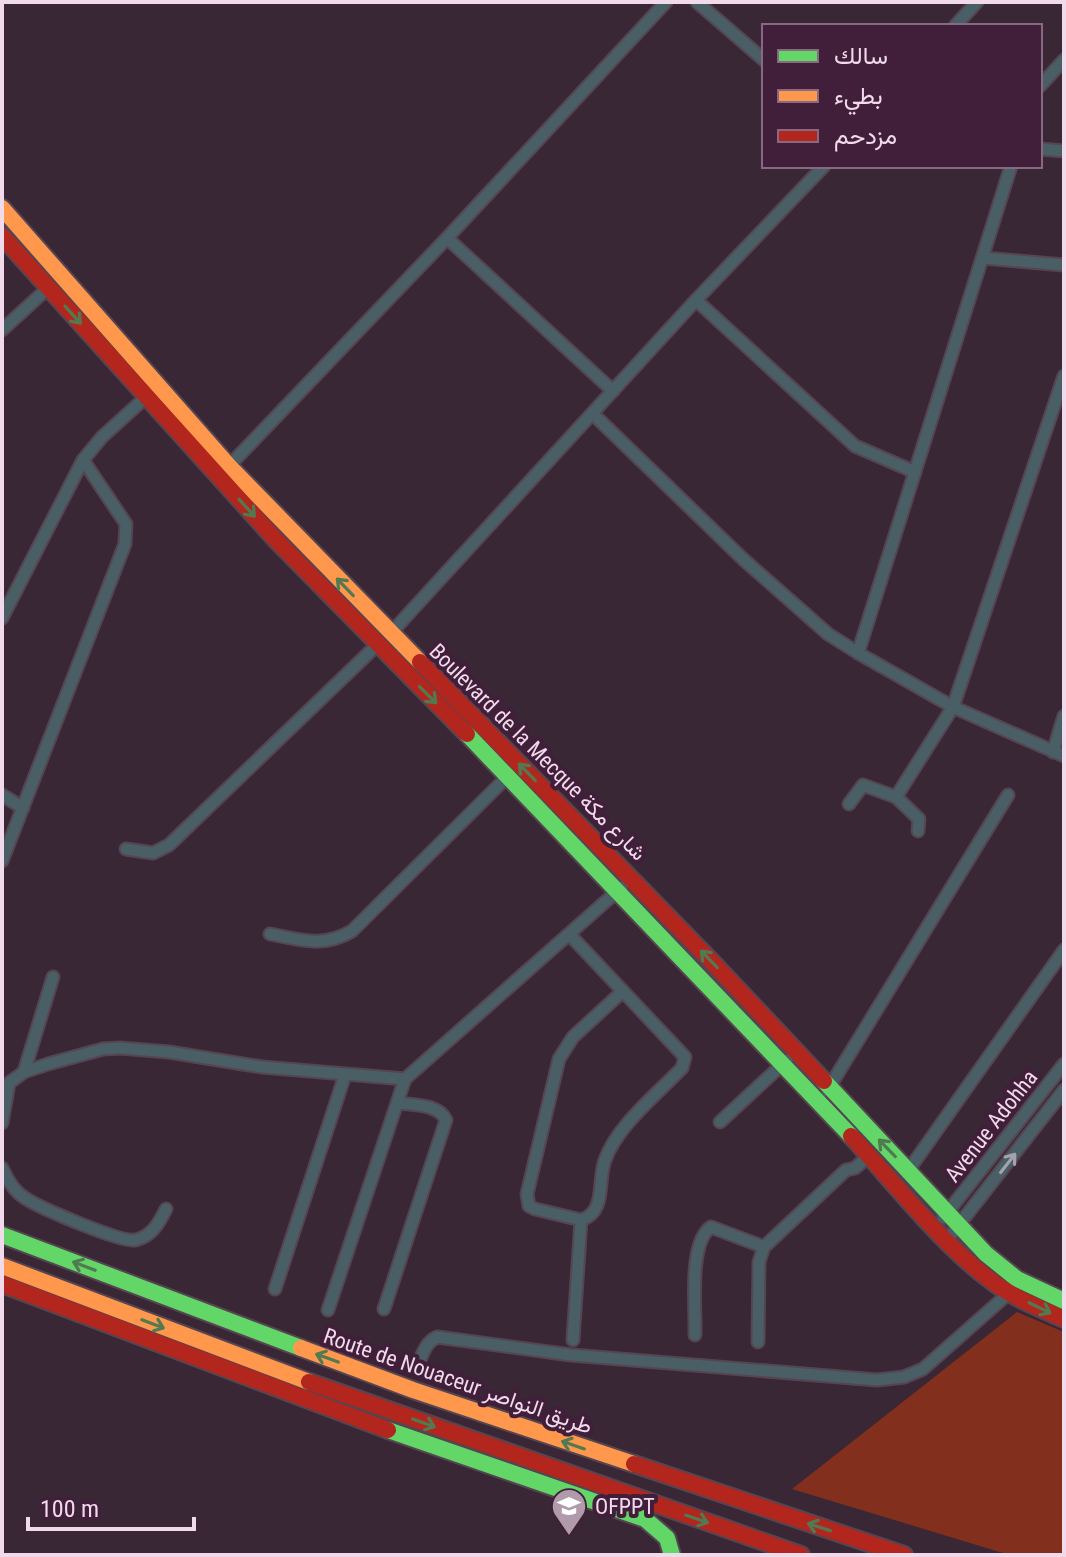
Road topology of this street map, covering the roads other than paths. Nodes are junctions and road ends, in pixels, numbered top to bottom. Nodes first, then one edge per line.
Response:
1 (666, 2) edge
2 (697, 2) edge
3 (977, 2) edge
4 (957, 24) edge
5 (762, 58) edge
6 (1064, 60) edge
7 (1042, 84) edge
8 (1042, 149) edge
9 (1064, 151) edge
10 (822, 168) edge
11 (1010, 168) edge
12 (2, 208) edge
13 (2, 236) edge
14 (447, 238) junction
15 (983, 258) junction
16 (1064, 265) edge
17 (48, 288) junction
18 (696, 300) junction
19 (2, 330) edge
20 (1064, 376) edge
21 (613, 391) junction
22 (146, 397) junction
23 (593, 414) junction
24 (83, 460) junction
25 (229, 466) junction
26 (915, 472) junction
27 (2, 618) edge
28 (384, 639) junction
29 (858, 653) junction
30 (953, 707) junction
31 (1064, 716) edge
32 (1058, 754) edge
33 (508, 776) junction
34 (2, 795) edge
35 (1008, 795) dead end
36 (896, 797) junction
37 (849, 804) dead end
38 (23, 808) junction
39 (918, 831) dead end
40 (126, 849) dead end
41 (2, 861) edge
42 (631, 878) junction
43 (617, 891) junction
44 (270, 934) dead end
45 (570, 935) junction
46 (1064, 950) edge
47 (53, 977) dead end
48 (623, 991) junction
49 (796, 1052) junction
50 (782, 1064) junction
51 (1064, 1064) edge
52 (24, 1072) junction
53 (345, 1075) junction
54 (405, 1079) junction
55 (6, 1081) edge
56 (1064, 1090) edge
57 (824, 1094) junction
58 (398, 1103) junction
59 (720, 1122) dead end
60 (2, 1123) edge
61 (866, 1152) junction
62 (2, 1168) edge
63 (908, 1171) junction
64 (166, 1209) dead end
65 (954, 1218) junction
66 (581, 1220) junction
67 (941, 1234) junction
68 (2, 1235) edge
69 (764, 1247) junction
70 (2, 1266) edge
71 (2, 1282) edge
72 (275, 1289) dead end
73 (1009, 1293) junction
74 (1064, 1301) edge
75 (105, 1305) junction
76 (384, 1309) dead end
77 (328, 1310) dead end
78 (1064, 1319) edge
79 (695, 1335) dead end
80 (573, 1340) dead end
81 (758, 1342) dead end
82 (420, 1360) dead end
83 (898, 1553) edge
84 (672, 1555) edge
85 (801, 1555) edge
86 (920, 1555) edge

1 - 14 street
2 - 5 street
3 - 4 street
6 - 7 street
8 - 9 street
10 - 18 street
11 - 15 street
12 - 25 main road, Boulevard de la Mecque شارع مكة
13 - 17 main road, Boulevard de la Mecque شارع مكة
14 - 21 street
14 - 25 street
15 - 16 street
15 - 26 street
17 - 19 street
17 -> 22 main road, Boulevard de la Mecque شارع مكة
18 - 21 street
18 - 26 street
20 - 30 street
21 - 23 street
22 - 24 street
22 -> 28 main road, Boulevard de la Mecque شارع مكة
23 - 28 street
23 - 29 street
24 - 27 street
24 - 38 street
28 -> 25 main road, Boulevard de la Mecque شارع مكة
26 - 29 street
28 -> 33 main road, Boulevard de la Mecque شارع مكة
28 - 40 street
42 -> 28 main road, Boulevard de la Mecque شارع مكة
29 - 30 street
30 - 32 street
30 - 36 street
31 - 32 street
33 - 43 main road, Boulevard de la Mecque شارع مكة
33 - 44 street
34 - 38 street
35 - 57 street
36 - 37 street
36 - 39 street
38 - 41 street
42 - 43 street
49 -> 42 main road, Boulevard de la Mecque شارع مكة
43 - 45 street
43 - 50 main road, Boulevard de la Mecque شارع مكة
45 - 48 street
45 - 54 street
46 - 63 street
47 - 52 street
48 - 66 street
48 - 66 street
49 - 50 street
49 - 57 main road, Boulevard de la Mecque شارع مكة
50 - 57 main road, Boulevard de la Mecque شارع مكة
50 - 59 street
51 - 65 street, Avenue Adohha
52 - 53 street
52 - 55 street
53 - 54 street
53 - 72 street
54 - 58 street
55 - 60 street
65 -> 56 street, Avenue Adohha
57 - 61 main road, Boulevard de la Mecque شارع مكة
63 -> 57 main road, Boulevard de la Mecque شارع مكة
58 - 76 street
58 - 77 street
61 - 67 main road, Boulevard de la Mecque شارع مكة
61 - 69 street
62 - 64 street
63 - 65 main road, Boulevard de la Mecque شارع مكة
65 - 67 street
65 - 67 street
65 - 74 main road, Boulevard de la Mecque شارع مكة
66 - 80 street
67 - 73 main road, Boulevard de la Mecque شارع مكة
83 -> 68 main road, Route de Nouaceur طريق النواصر
69 - 79 street
69 - 81 street
70 - 75 main road
71 - 75 main road
71 - 84 main road
73 -> 78 main road, Boulevard de la Mecque شارع مكة
73 - 82 street
75 -> 85 main road
83 - 86 main road, Route de Nouaceur طريق النواصر

